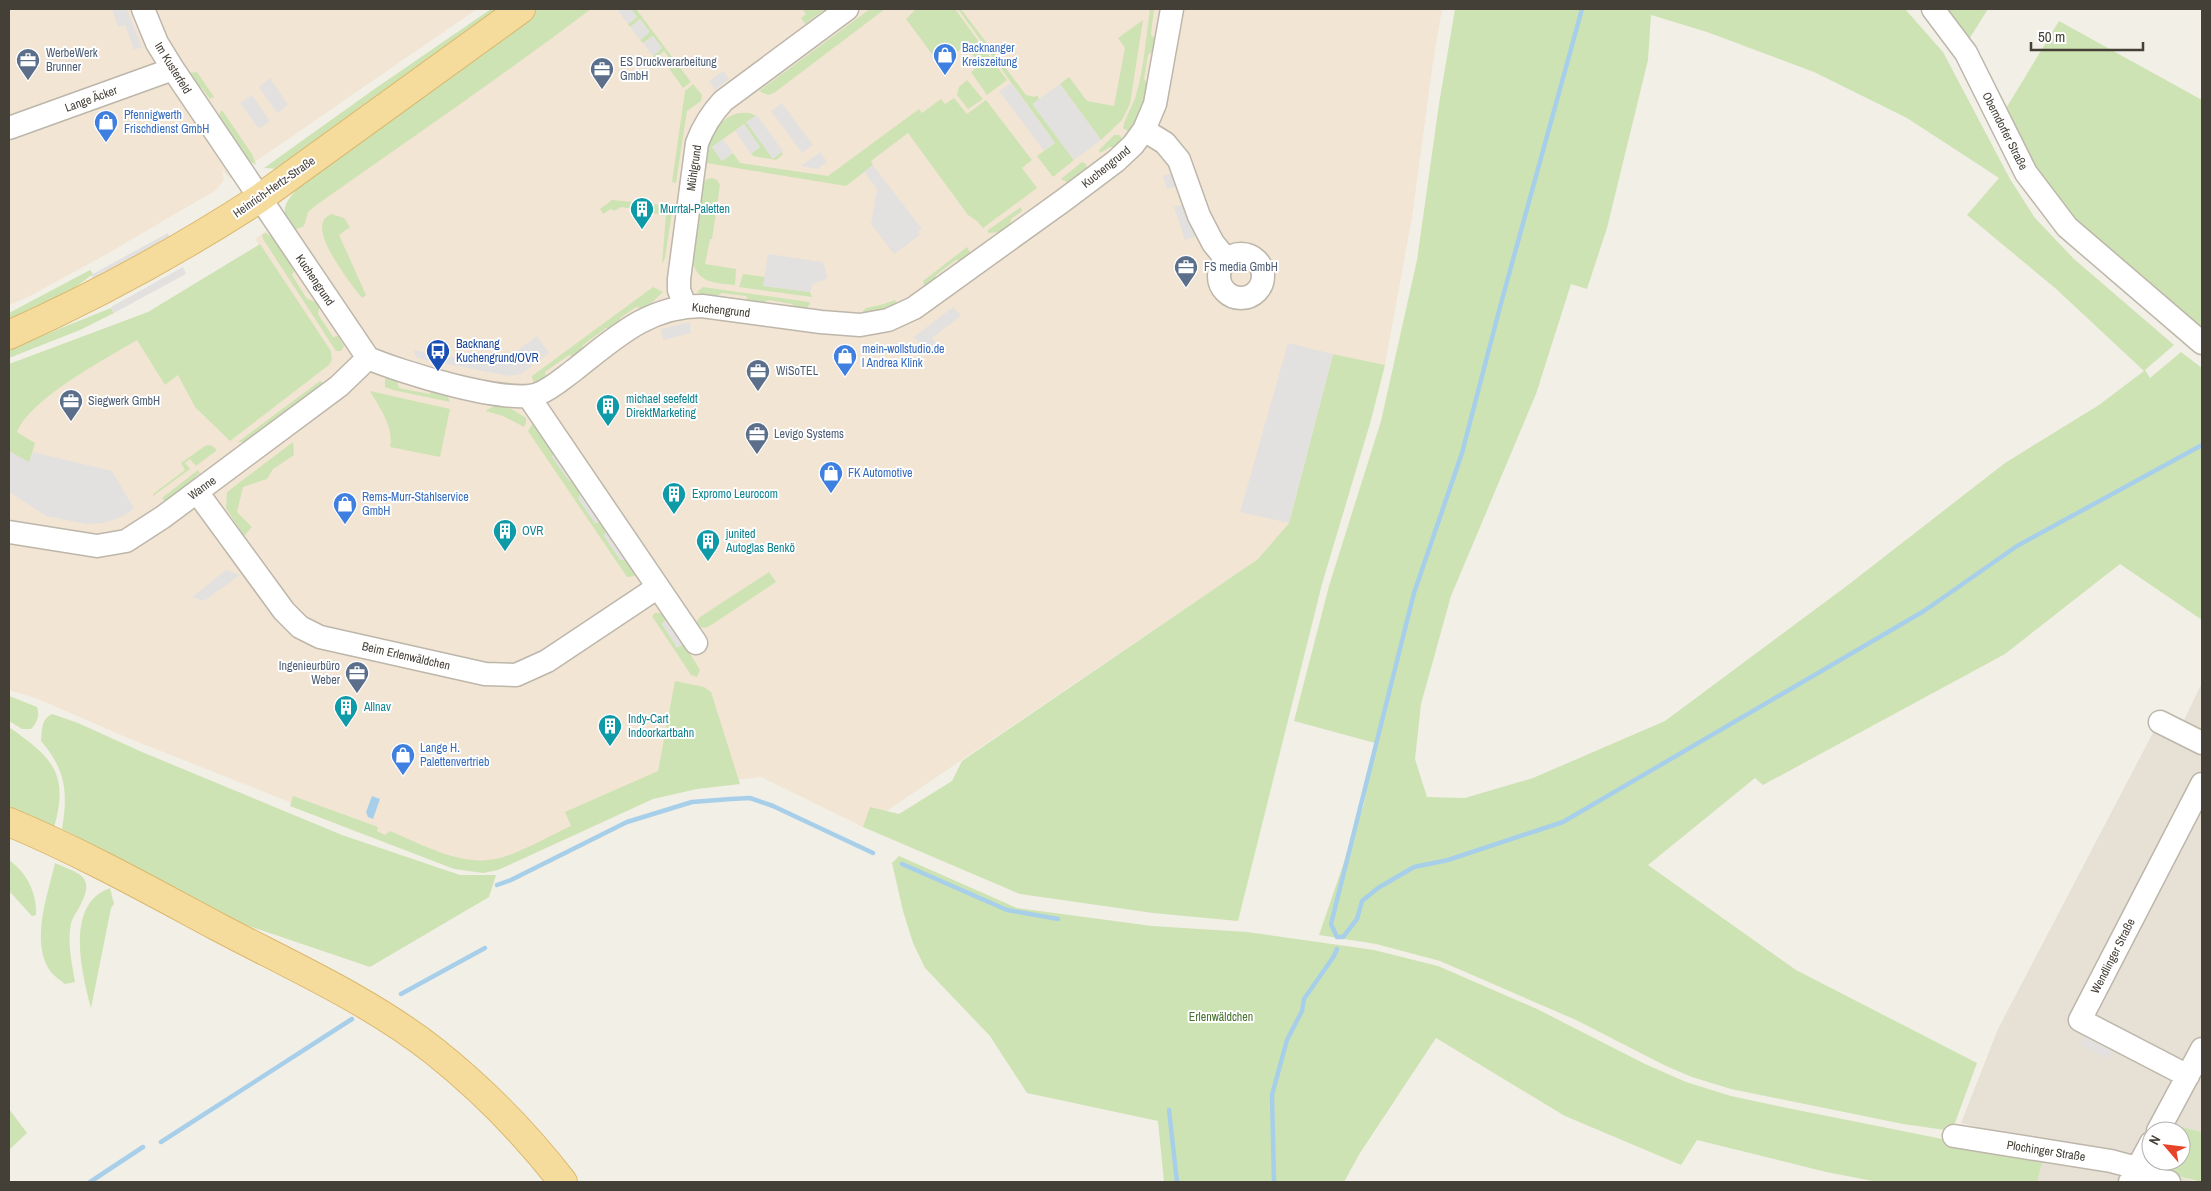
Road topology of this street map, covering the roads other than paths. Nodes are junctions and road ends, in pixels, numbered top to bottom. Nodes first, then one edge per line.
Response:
1 (143, 9) edge
2 (521, 9) edge
3 (847, 9) edge
4 (1172, 9) edge
5 (1933, 9) edge
6 (172, 69) junction
7 (9, 128) edge
8 (1144, 130) junction
9 (260, 198) junction
10 (1226, 259) dead end
11 (685, 306) junction
12 (9, 335) edge
13 (2202, 343) edge
14 (368, 358) junction
15 (529, 396) junction
16 (197, 492) junction
17 (9, 532) edge
18 (658, 587) junction
19 (696, 643) dead end
20 (2160, 722) dead end
21 (2202, 743) edge
22 (2202, 784) edge
23 (9, 815) edge
24 (9, 822) edge
25 (41, 836) junction
26 (2202, 1049) edge
27 (2188, 1076) junction
28 (2163, 1121) edge
29 (1954, 1136) dead end
30 (2141, 1162) edge
31 (2134, 1175) edge
32 (563, 1182) edge
33 (2169, 1182) edge

1 - 6 street, Im Kusterfeld
2 - 9 main road, Heinrich-Hertz-Straße
3 - 11 street, Mühlgrund
4 - 8 street, Kuchengrund
5 - 13 street, Oberndorfer Straße
6 - 7 street, Lange Äcker
6 - 9 street, Im Kusterfeld
8 - 10 street
8 - 11 street, Kuchengrund
9 - 12 main road, Heinrich-Hertz-Straße
9 - 14 street, Kuchengrund
11 - 15 street, Kuchengrund
14 - 15 street, Kuchengrund
14 - 16 street, Wanne
15 - 18 street
16 - 17 street, Wanne
16 - 18 street, Beim Erlenwäldchen
18 - 19 street
20 - 21 street
22 - 27 street, Wendlinger Straße
23 - 25 main road
24 - 25 main road
25 - 32 main road
26 - 27 street
27 - 28 street
29 - 31 street, Plochinger Straße
30 - 31 street
31 - 33 street, Plochinger Straße

